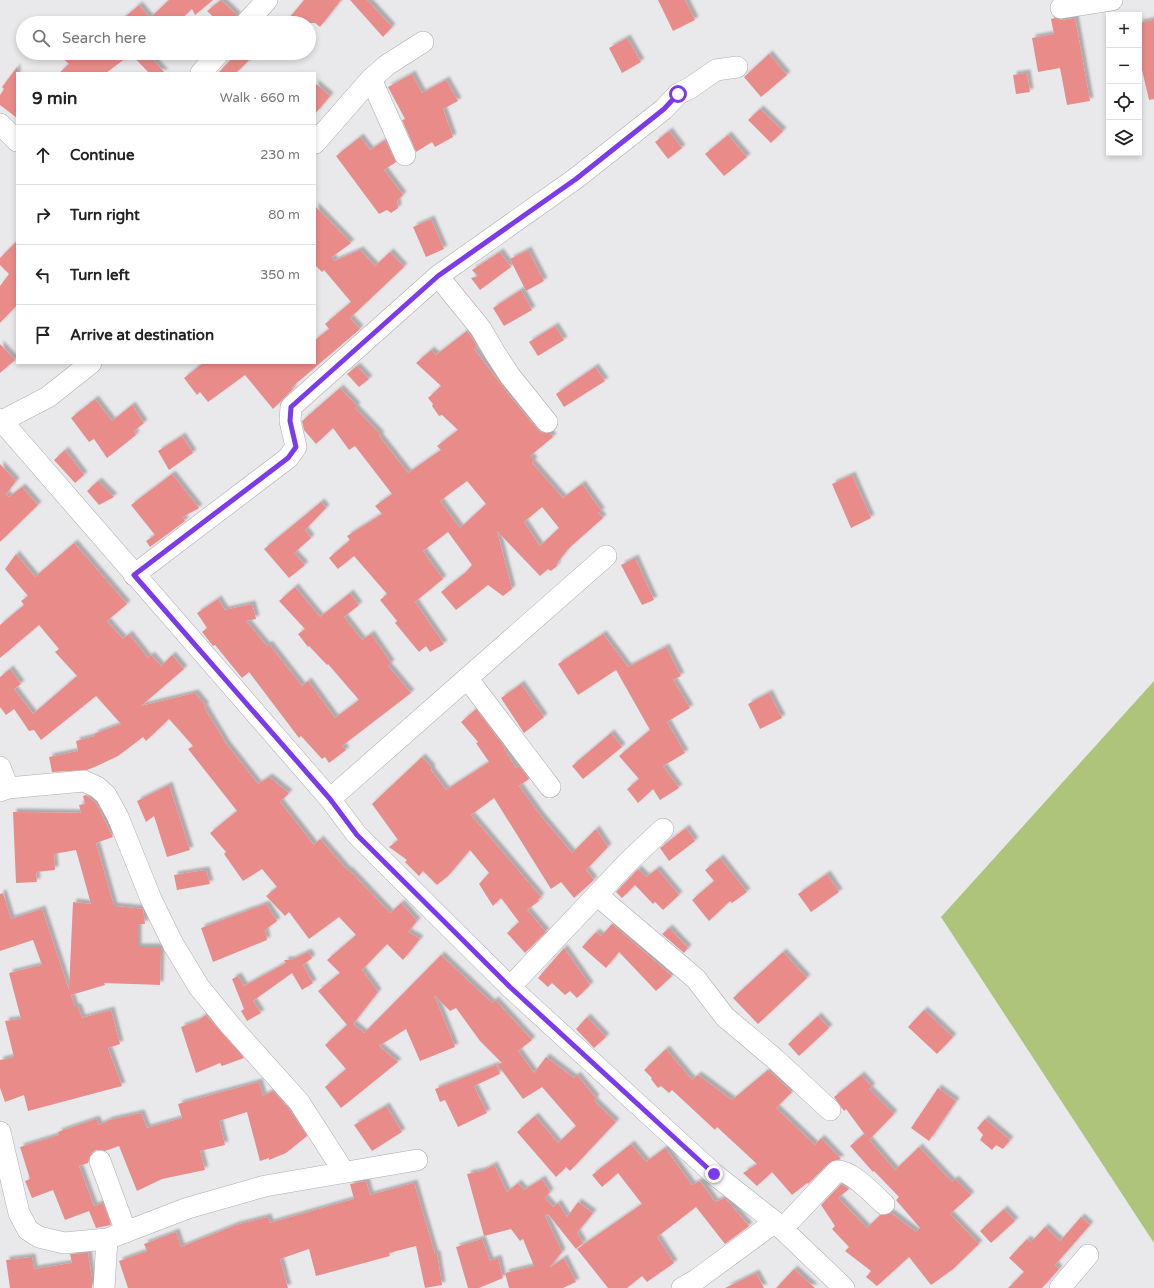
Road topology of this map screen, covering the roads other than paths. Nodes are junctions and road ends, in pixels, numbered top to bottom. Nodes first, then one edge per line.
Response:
1 (267, 0) edge
2 (1112, 0) edge
3 (1061, 8) dead end
4 (252, 16) edge
5 (423, 42) dead end
6 (213, 60) edge
7 (737, 67) dead end
8 (202, 72) edge
9 (371, 79) junction
10 (0, 124) edge
11 (16, 140) edge
12 (316, 142) edge
13 (405, 155) dead end
14 (438, 276) junction
15 (90, 364) edge
16 (1, 420) edge
17 (547, 422) dead end
18 (606, 556) dead end
19 (134, 575) junction
20 (467, 678) junction
21 (0, 767) edge
22 (550, 786) dead end
23 (4, 790) edge
24 (330, 799) junction
25 (664, 829) dead end
26 (597, 895) junction
27 (510, 987) junction
28 (830, 1110) dead end
29 (0, 1132) edge
30 (417, 1160) dead end
31 (100, 1161) dead end
32 (344, 1172) junction
33 (884, 1204) dead end
34 (779, 1226) junction
35 (126, 1232) junction
36 (107, 1239) junction
37 (1088, 1256) dead end
38 (104, 1288) edge
39 (682, 1288) edge
40 (844, 1288) edge
41 (1060, 1288) edge

1 - 4 street
2 - 3 street
5 - 9 street
6 - 8 street
7 - 14 street
9 - 12 street
9 - 13 street
10 - 11 street
14 - 17 street
14 - 19 street
15 - 16 street
16 - 19 street
18 - 20 street
19 - 24 street
20 - 22 street
20 - 24 street
21 - 23 street
23 - 32 street
24 - 27 street
25 - 26 street
26 - 27 street
26 - 28 street
27 - 34 street
29 - 36 street
30 - 32 street
31 - 35 street
32 - 35 street
33 - 34 street
34 - 39 street
34 - 40 street
35 - 36 street
36 - 38 street
37 - 41 street

